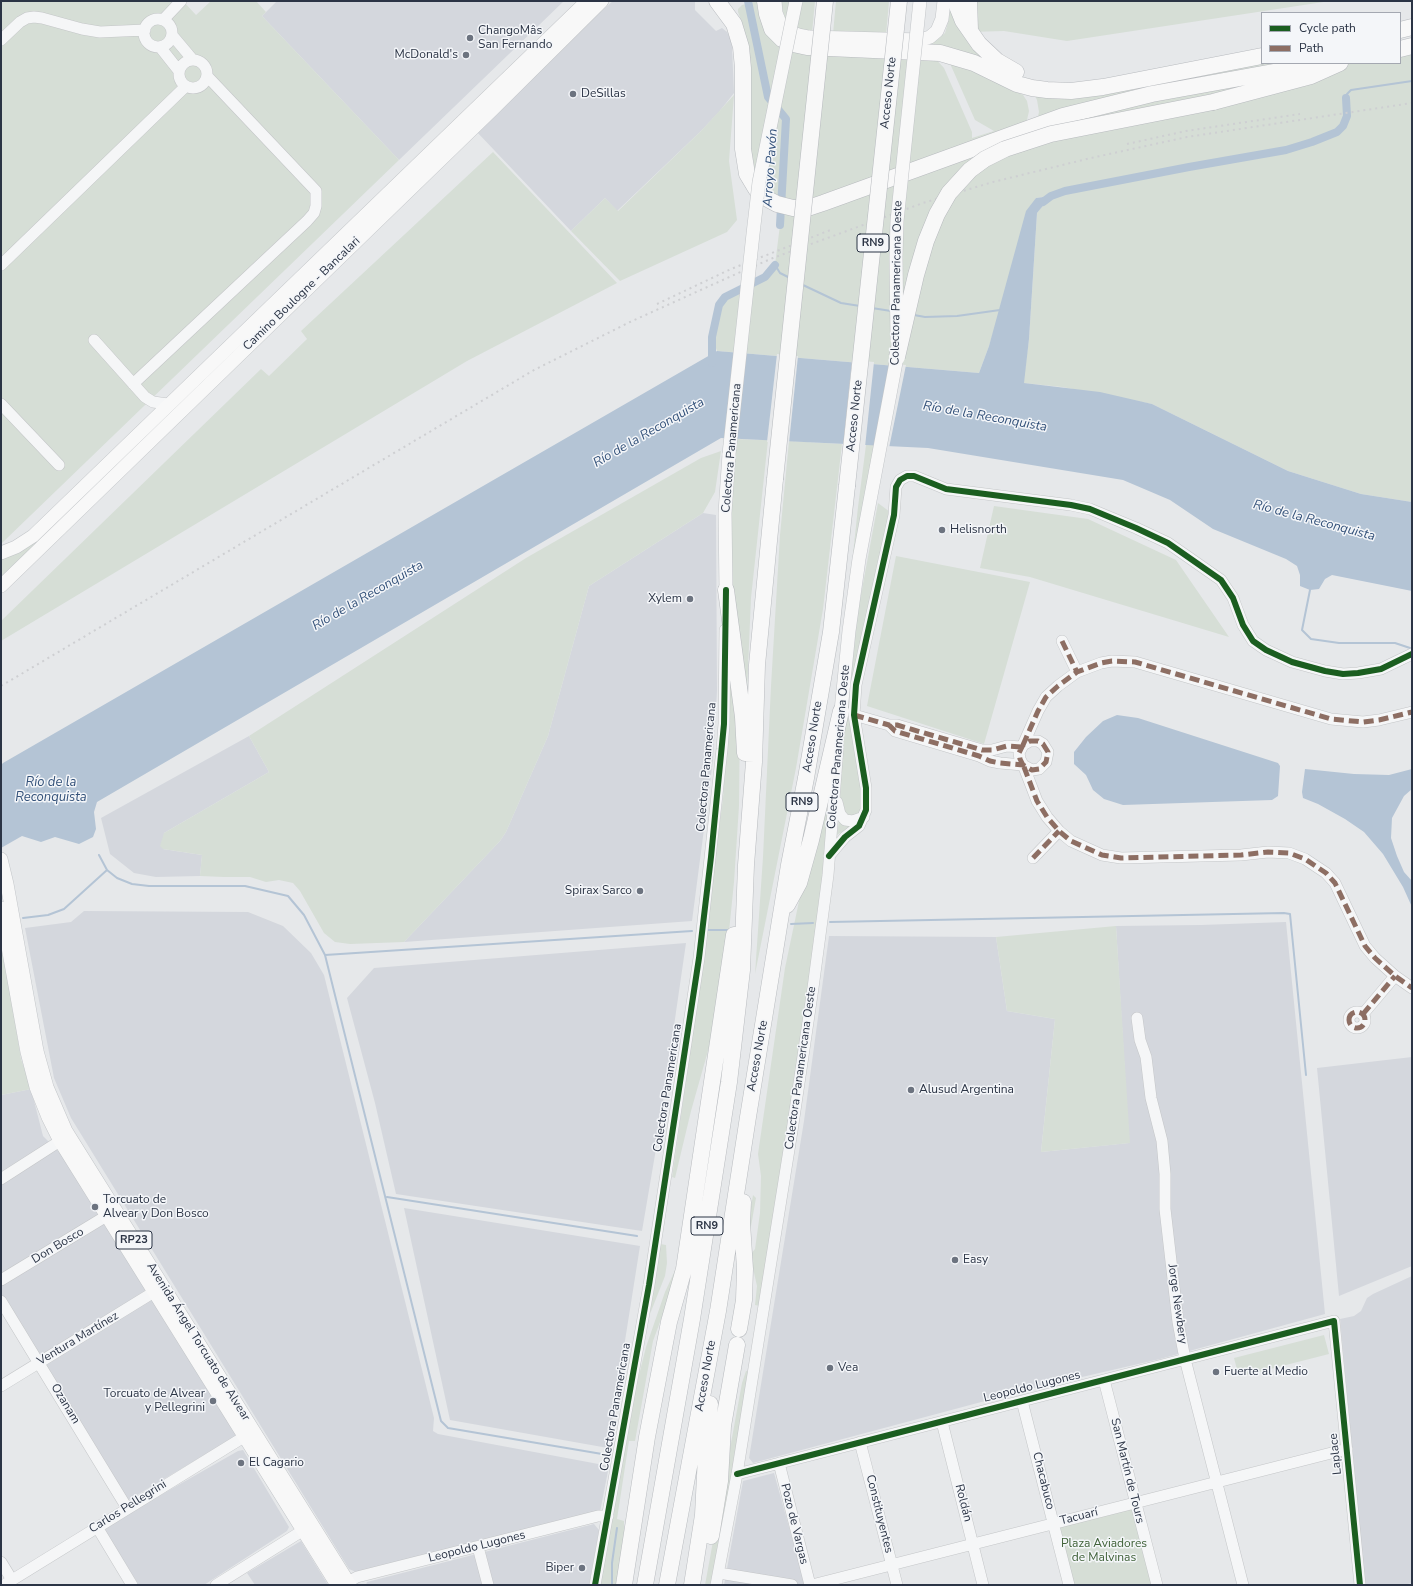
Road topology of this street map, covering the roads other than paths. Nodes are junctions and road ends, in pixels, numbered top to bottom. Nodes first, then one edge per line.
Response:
1 (181, 1) edge
2 (586, 1) edge
3 (602, 1) edge
4 (717, 1) edge
5 (765, 1) edge
6 (775, 1) edge
7 (796, 1) edge
8 (825, 1) edge
9 (899, 1) edge
10 (920, 1) edge
11 (944, 1) edge
12 (955, 1) edge
13 (969, 1) edge
14 (163, 20) junction
15 (1412, 27) edge
16 (145, 30) junction
17 (1401, 30) edge
18 (970, 32) junction
19 (172, 35) junction
20 (1, 40) edge
21 (1412, 46) edge
22 (160, 47) junction
23 (1401, 48) edge
24 (1261, 56) edge
25 (193, 60) junction
26 (1238, 60) junction
27 (1317, 64) edge
28 (1338, 64) edge
29 (180, 71) junction
30 (207, 76) junction
31 (186, 86) junction
32 (1, 265) edge
33 (94, 340) dead end
34 (897, 358) junction
35 (133, 384) junction
36 (1, 404) edge
37 (168, 404) junction
38 (59, 465) dead end
39 (1, 553) edge
40 (1, 586) edge
41 (726, 590) junction
42 (1062, 641) dead end
43 (1412, 654) edge
44 (1077, 672) junction
45 (1412, 712) edge
46 (848, 713) junction
47 (1032, 724) junction
48 (1038, 741) junction
49 (1022, 746) junction
50 (991, 756) junction
51 (1024, 766) junction
52 (1039, 769) junction
53 (1031, 784) junction
54 (835, 795) junction
55 (864, 817) junction
56 (1059, 831) junction
57 (829, 856) junction
58 (1033, 858) dead end
59 (1, 860) edge
60 (746, 865) junction
61 (1, 909) edge
62 (782, 913) junction
63 (1395, 976) junction
64 (1412, 988) edge
65 (1363, 1014) dead end
66 (1137, 1018) dead end
67 (748, 1117) junction
68 (60, 1141) junction
69 (1, 1179) edge
70 (112, 1213) junction
71 (1, 1280) edge
72 (154, 1292) junction
73 (1, 1301) edge
74 (718, 1311) junction
75 (1334, 1321) joint
76 (739, 1329) dead end
77 (737, 1345) dead end
78 (1185, 1359) junction
79 (39, 1362) junction
80 (1104, 1380) junction
81 (1, 1386) edge
82 (1022, 1401) junction
83 (942, 1422) junction
84 (249, 1434) junction
85 (860, 1442) junction
86 (1347, 1449) junction
87 (779, 1463) junction
88 (737, 1474) junction
89 (1217, 1482) junction
90 (1135, 1503) junction
91 (127, 1508) junction
92 (608, 1516) junction
93 (1054, 1523) junction
94 (97, 1527) junction
95 (308, 1527) junction
96 (973, 1544) junction
97 (478, 1547) junction
98 (1, 1562) edge
99 (892, 1565) junction
100 (719, 1573) junction
101 (8, 1582) edge
102 (345, 1584) edge
103 (132, 1585) edge
104 (216, 1585) edge
105 (488, 1585) edge
106 (595, 1585) edge
107 (624, 1585) edge
108 (645, 1585) edge
109 (667, 1585) edge
110 (692, 1585) edge
111 (703, 1585) edge
112 (716, 1585) edge
113 (792, 1585) edge
114 (811, 1585) edge
115 (897, 1585) edge
116 (984, 1585) edge
117 (1069, 1585) edge
118 (1156, 1585) edge
119 (1243, 1585) edge
120 (1360, 1585) edge

1 - 14 street
2 - 37 main road, Camino Boulogne - Bancalari
3 - 40 main road, Camino Boulogne - Bancalari
4 - 27 highway
5 - 26 highway
6 - 11 main road
7 - 41 main road, Colectora Panamericana, bridge
8 - 60 highway, Acceso Norte / RN9, bridge
9 - 62 highway, Acceso Norte / RN9, bridge
10 - 34 main road, Colectora Panamericana Oeste, bridge
12 - 18 highway
13 - 18 highway
14 - 16 street
14 - 19 street
15 - 17 highway
16 - 20 street
16 - 22 street
18 - 26 highway
19 - 22 street
19 - 25 street
21 - 23 highway
22 - 29 street
24 - 26 highway
25 - 29 street
25 - 30 street
28 - 34 highway, bridge
29 - 31 street
30 - 31 street
30 - 35 street
31 - 32 street
33 - 35 street
34 - 46 main road, Colectora Panamericana Oeste
35 - 37 street
36 - 38 street
37 - 39 main road, Camino Boulogne - Bancalari
41 - 60 highway
41 - 92 street, Colectora Panamericana
42 - 44 street
43 - 46 street
44 - 45 street
44 - 47 street
46 - 50 street
46 - 54 street, Colectora Panamericana Oeste
46 - 55 street
46 - 62 highway
47 - 48 street
47 - 49 street
48 - 49 street
48 - 52 street
49 - 50 street
49 - 51 street
50 - 51 street
51 - 52 street
51 - 53 street
52 - 53 street
53 - 56 street
54 - 55 street
54 - 57 street, Colectora Panamericana Oeste
55 - 57 street
56 - 58 street
56 - 63 street
57 - 88 street, Colectora Panamericana Oeste
59 - 70 main road, Avenida Ángel Torcuato de Alvear / RP23
60 - 107 highway
60 - 108 highway, Acceso Norte / RN9
61 - 68 main road, Avenida Ángel Torcuato de Alvear / RP23
62 - 67 highway, Acceso Norte / RN9
63 - 64 street
63 - 65 street
66 - 78 street, Jorge Newbery
67 - 74 highway, Acceso Norte / RN9
67 - 76 highway
68 - 69 street
68 - 70 main road, Avenida Ángel Torcuato de Alvear / RP23
70 - 71 street, Don Bosco
70 - 72 main road, Avenida Ángel Torcuato de Alvear / RP23
70 - 84 main road, Avenida Ángel Torcuato de Alvear / RP23
72 - 79 street, Ventura Martínez
72 - 84 main road, Avenida Ángel Torcuato de Alvear / RP23
73 - 79 street, Ozanam
74 - 109 highway, Acceso Norte / RN9
74 - 110 highway
75 - 78 street, Leopoldo Lugones
75 - 86 street, Laplace
77 - 111 highway
78 - 80 street, Leopoldo Lugones
78 - 89 street, Jorge Newbery
79 - 81 street, Ventura Martínez
79 - 91 street, Ozanam
80 - 82 street, Leopoldo Lugones
80 - 90 street, San Martín de Tours
82 - 83 street, Leopoldo Lugones
82 - 93 street, Chacabuco
83 - 85 street, Leopoldo Lugones
83 - 96 street, Roldán
84 - 91 street, Carlos Pellegrini
84 - 95 main road, Avenida Ángel Torcuato de Alvear / RP23
85 - 87 street, Leopoldo Lugones
85 - 99 street, Constituyentes
86 - 89 street, Tacuarí
86 - 120 street, Laplace
87 - 88 street, Leopoldo Lugones
87 - 114 street, Pozo de Vargas
88 - 100 street, Colectora Panamericana Oeste
89 - 90 street, Tacuarí
89 - 119 street, Jorge Newbery
90 - 93 street, Tacuarí
90 - 118 street, San Martín de Tours
91 - 94 street, Carlos Pellegrini
92 - 97 street, Leopoldo Lugones
92 - 106 street, Colectora Panamericana
93 - 96 street, Tacuarí
93 - 117 street, Chacabuco
94 - 101 street, Carlos Pellegrini
94 - 103 street
95 - 102 main road, Avenida Ángel Torcuato de Alvear / RP23
95 - 104 street
96 - 99 street, Tacuarí
96 - 116 street, Roldán
97 - 102 street, Leopoldo Lugones
97 - 105 street
98 - 101 street
99 - 114 street, Tacuarí
99 - 115 street, Constituyentes
100 - 112 street, Colectora Panamericana Oeste
100 - 113 street

